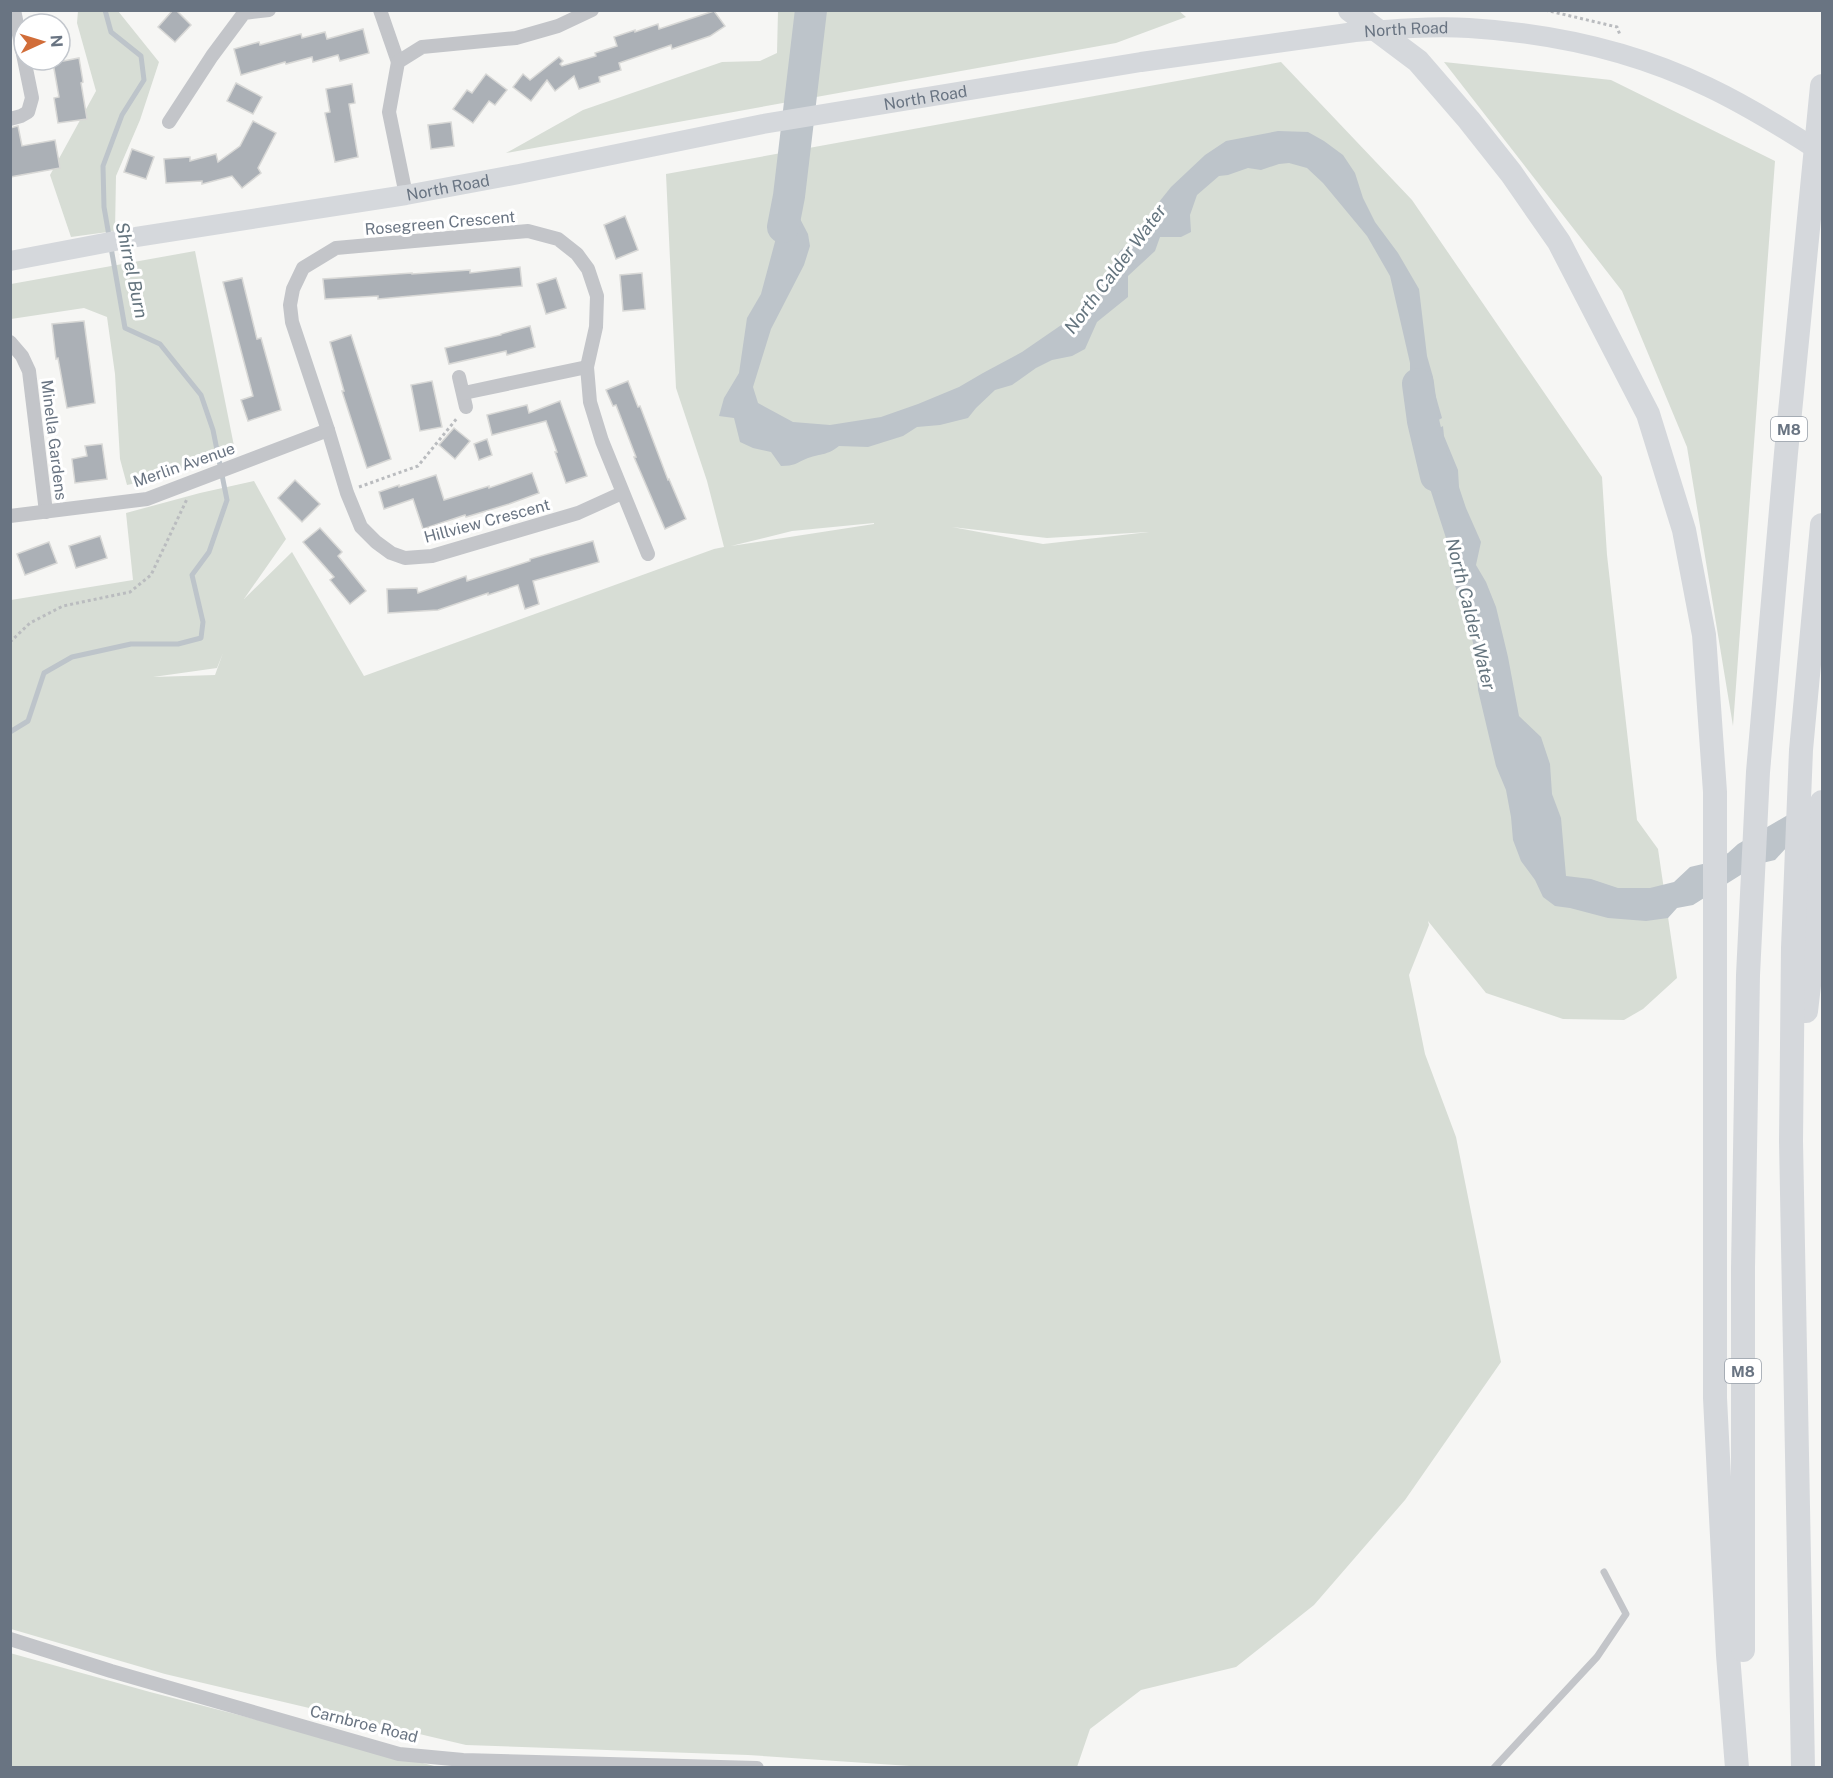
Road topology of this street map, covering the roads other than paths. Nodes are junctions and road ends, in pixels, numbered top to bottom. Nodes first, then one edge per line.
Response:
1 (14, 10) edge
2 (269, 10) edge
3 (380, 10) edge
4 (555, 10) edge
5 (592, 10) edge
6 (1350, 10) edge
7 (240, 12) edge
8 (558, 26) junction
9 (398, 62) junction
10 (1822, 86) edge
11 (10, 118) edge
12 (169, 122) dead end
13 (1822, 153) edge
14 (406, 195) junction
15 (10, 261) edge
16 (10, 342) edge
17 (587, 366) junction
18 (459, 377) dead end
19 (328, 430) junction
20 (622, 493) junction
21 (46, 512) junction
22 (10, 516) edge
23 (1822, 525) edge
24 (648, 554) dead end
25 (1822, 802) edge
26 (1803, 945) junction
27 (1604, 1572) dead end
28 (10, 1638) edge
29 (757, 1767) edge
30 (1494, 1767) edge
31 (1737, 1767) edge
32 (1743, 1767) edge
33 (1803, 1767) edge

1 - 11 street
2 - 7 street
3 - 9 street
4 - 8 street
5 - 8 street
6 - 31 highway, M8
7 - 12 street
8 - 9 street
9 - 14 street
10 - 32 highway, M8
13 - 14 main road, North Road
14 - 15 main road, North Road
16 - 21 street, Minella Gardens
17 - 18 street
17 - 19 street, Rosegreen Crescent
17 - 20 street, Rosegreen Crescent
19 - 20 street, Hillview Crescent
19 - 21 street, Merlin Avenue
20 - 24 street, Rosegreen Crescent
21 - 22 street, Merlin Avenue
23 - 26 highway
25 - 26 highway
26 - 33 highway
27 - 30 lane
28 - 29 street, Carnbroe Road

